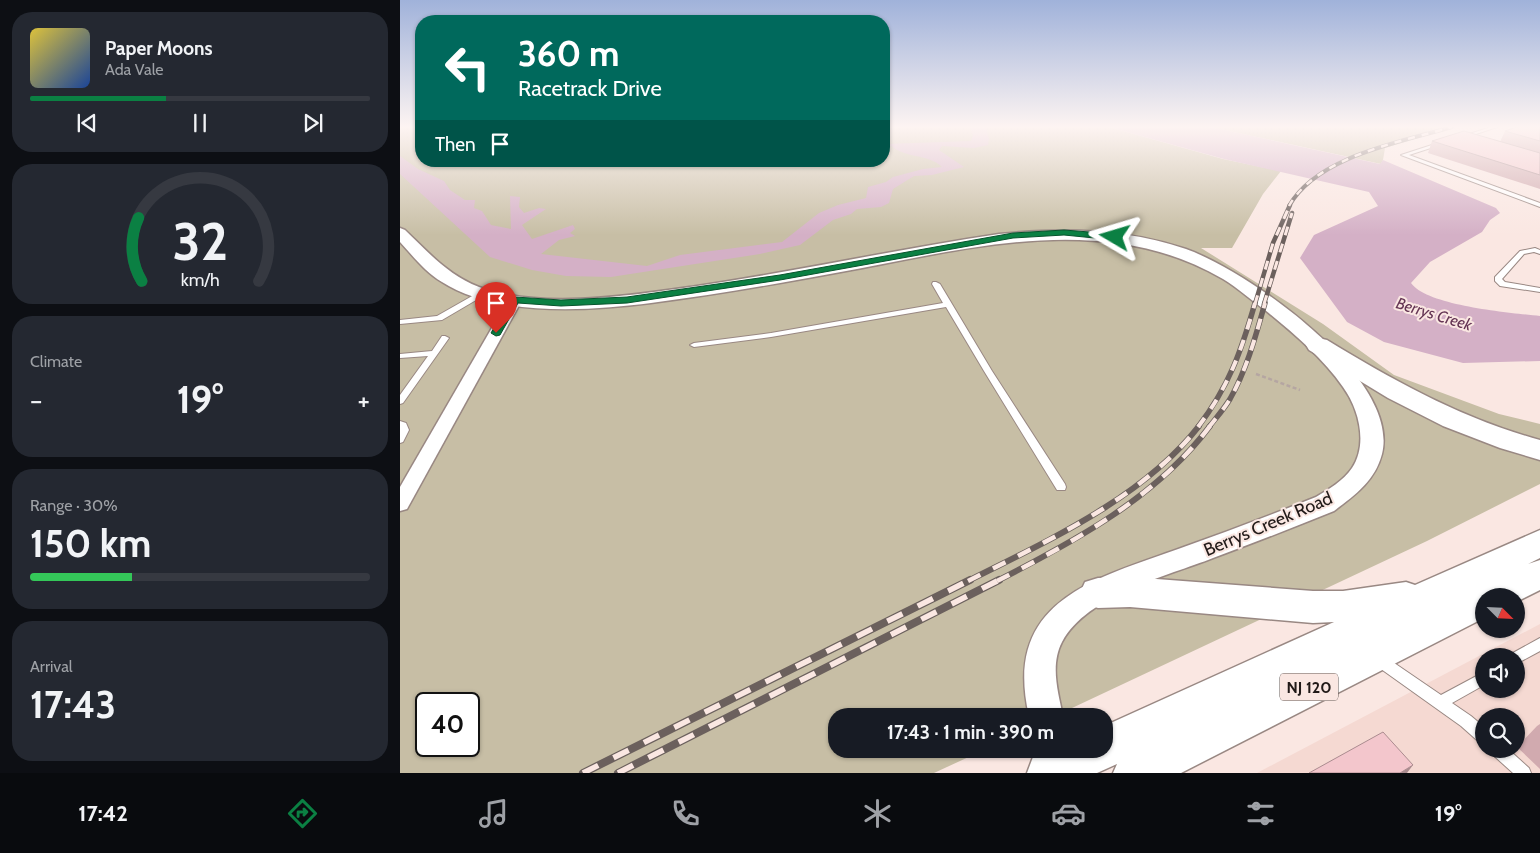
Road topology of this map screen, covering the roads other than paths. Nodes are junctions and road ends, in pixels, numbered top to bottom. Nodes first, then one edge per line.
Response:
1 (1426, 163) edge
2 (1540, 205) edge
3 (400, 233) edge
4 (1540, 252) edge
5 (936, 284) dead end
6 (1540, 290) edge
7 (484, 293) junction
8 (515, 300) junction
9 (948, 304) junction
10 (400, 322) edge
11 (445, 338) dead end
12 (694, 345) dead end
13 (1318, 345) junction
14 (434, 353) junction
15 (400, 356) edge
16 (400, 400) edge
17 (400, 424) edge
18 (400, 440) edge
19 (1540, 450) edge
20 (1061, 487) dead end
21 (400, 504) edge
22 (1540, 543) edge
23 (1540, 574) edge
24 (1511, 588) edge
25 (1098, 593) junction
26 (1433, 593) junction
27 (1475, 605) edge
28 (1540, 644) edge
29 (1525, 653) edge
30 (1372, 656) junction
31 (1475, 683) edge
32 (1440, 703) junction
33 (1044, 708) edge
34 (1475, 729) edge
35 (1507, 758) edge
36 (1076, 759) edge
37 (1136, 773) edge
38 (1524, 773) edge

1 - 2 lane
3 - 7 street, Berrys Creek Road
4 - 6 lane
5 - 9 lane
7 - 8 street, Berrys Creek Road
7 - 10 lane
8 - 13 street, Berrys Creek Road
8 - 21 street
9 - 12 lane
9 - 20 lane
11 - 14 lane
13 - 19 main road
13 - 25 street, Berrys Creek Road
14 - 15 lane
14 - 16 lane
17 - 18 lane
22 - 26 main road, NJ 120
23 - 24 main road
25 - 26 main road
25 - 33 street, Berrys Creek Road
26 - 36 main road, NJ 120
27 - 30 main road, NJ 120
28 - 29 lane
30 - 32 lane
30 - 37 main road, NJ 120
31 - 32 lane
32 - 34 lane
35 - 38 lane

